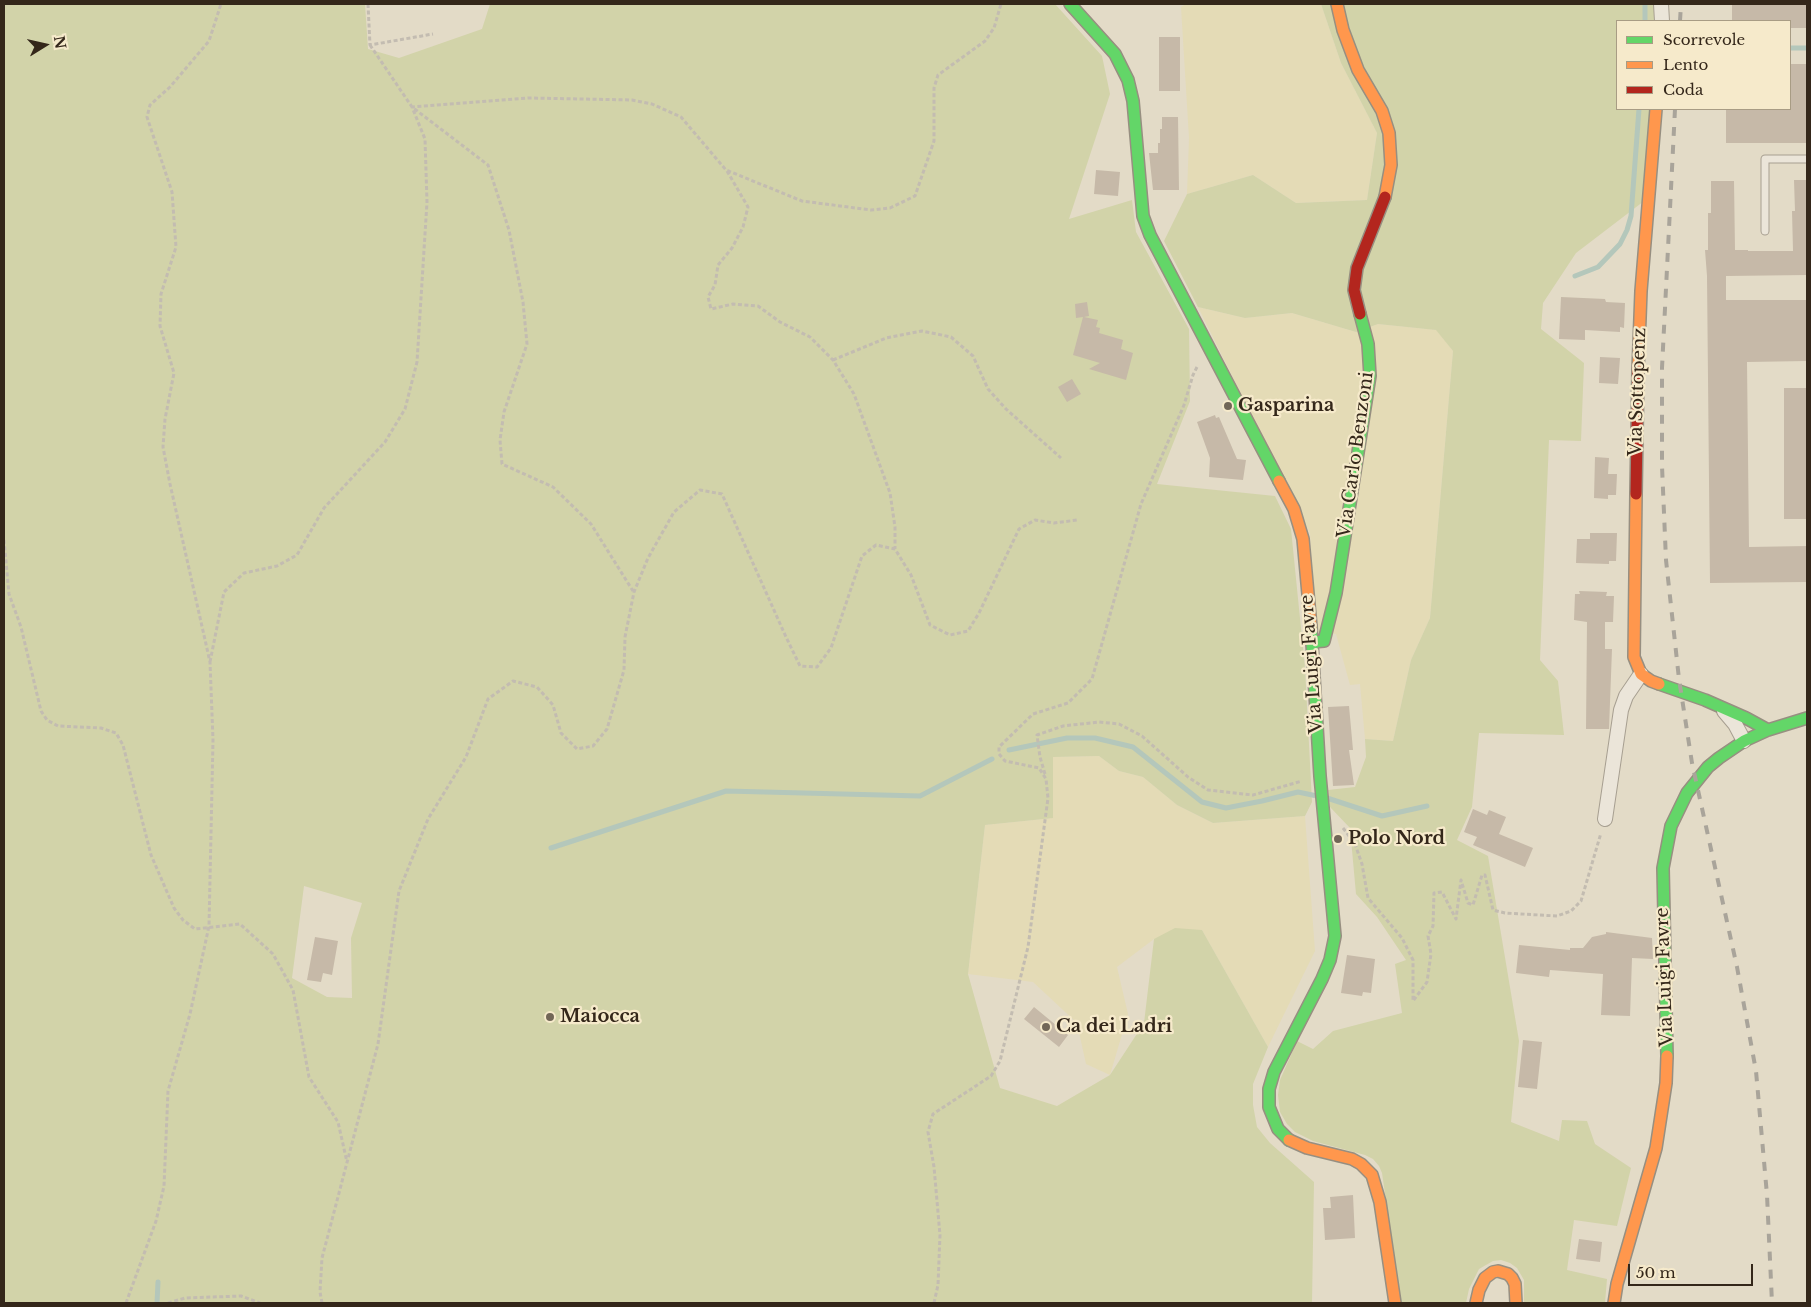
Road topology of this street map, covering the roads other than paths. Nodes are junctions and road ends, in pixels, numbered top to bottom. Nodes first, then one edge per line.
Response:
1 (1070, 4) edge
2 (1337, 4) edge
3 (1661, 4) edge
4 (1662, 20) edge
5 (1656, 110) edge
6 (1807, 159) edge
7 (1765, 231) dead end
8 (1312, 642) junction
9 (1640, 674) junction
10 (1720, 707) junction
11 (1807, 718) edge
12 (1768, 730) junction
13 (1744, 741) junction
14 (1605, 819) road end
15 (1395, 1303) edge
16 (1476, 1303) edge
17 (1516, 1303) edge
18 (1614, 1303) edge

1 - 8 street, Via Luigi Favre
2 - 8 street, Via Carlo Benzoni
3 - 4 street
5 - 9 street, Via Sottopenz
6 - 7 lane
8 - 15 street, Via Luigi Favre
9 - 10 street
9 - 14 street
10 - 12 street
10 - 13 street
11 - 12 street, Via Luigi Favre
12 - 13 street, Via Luigi Favre
13 - 18 street, Via Luigi Favre
16 - 17 street

